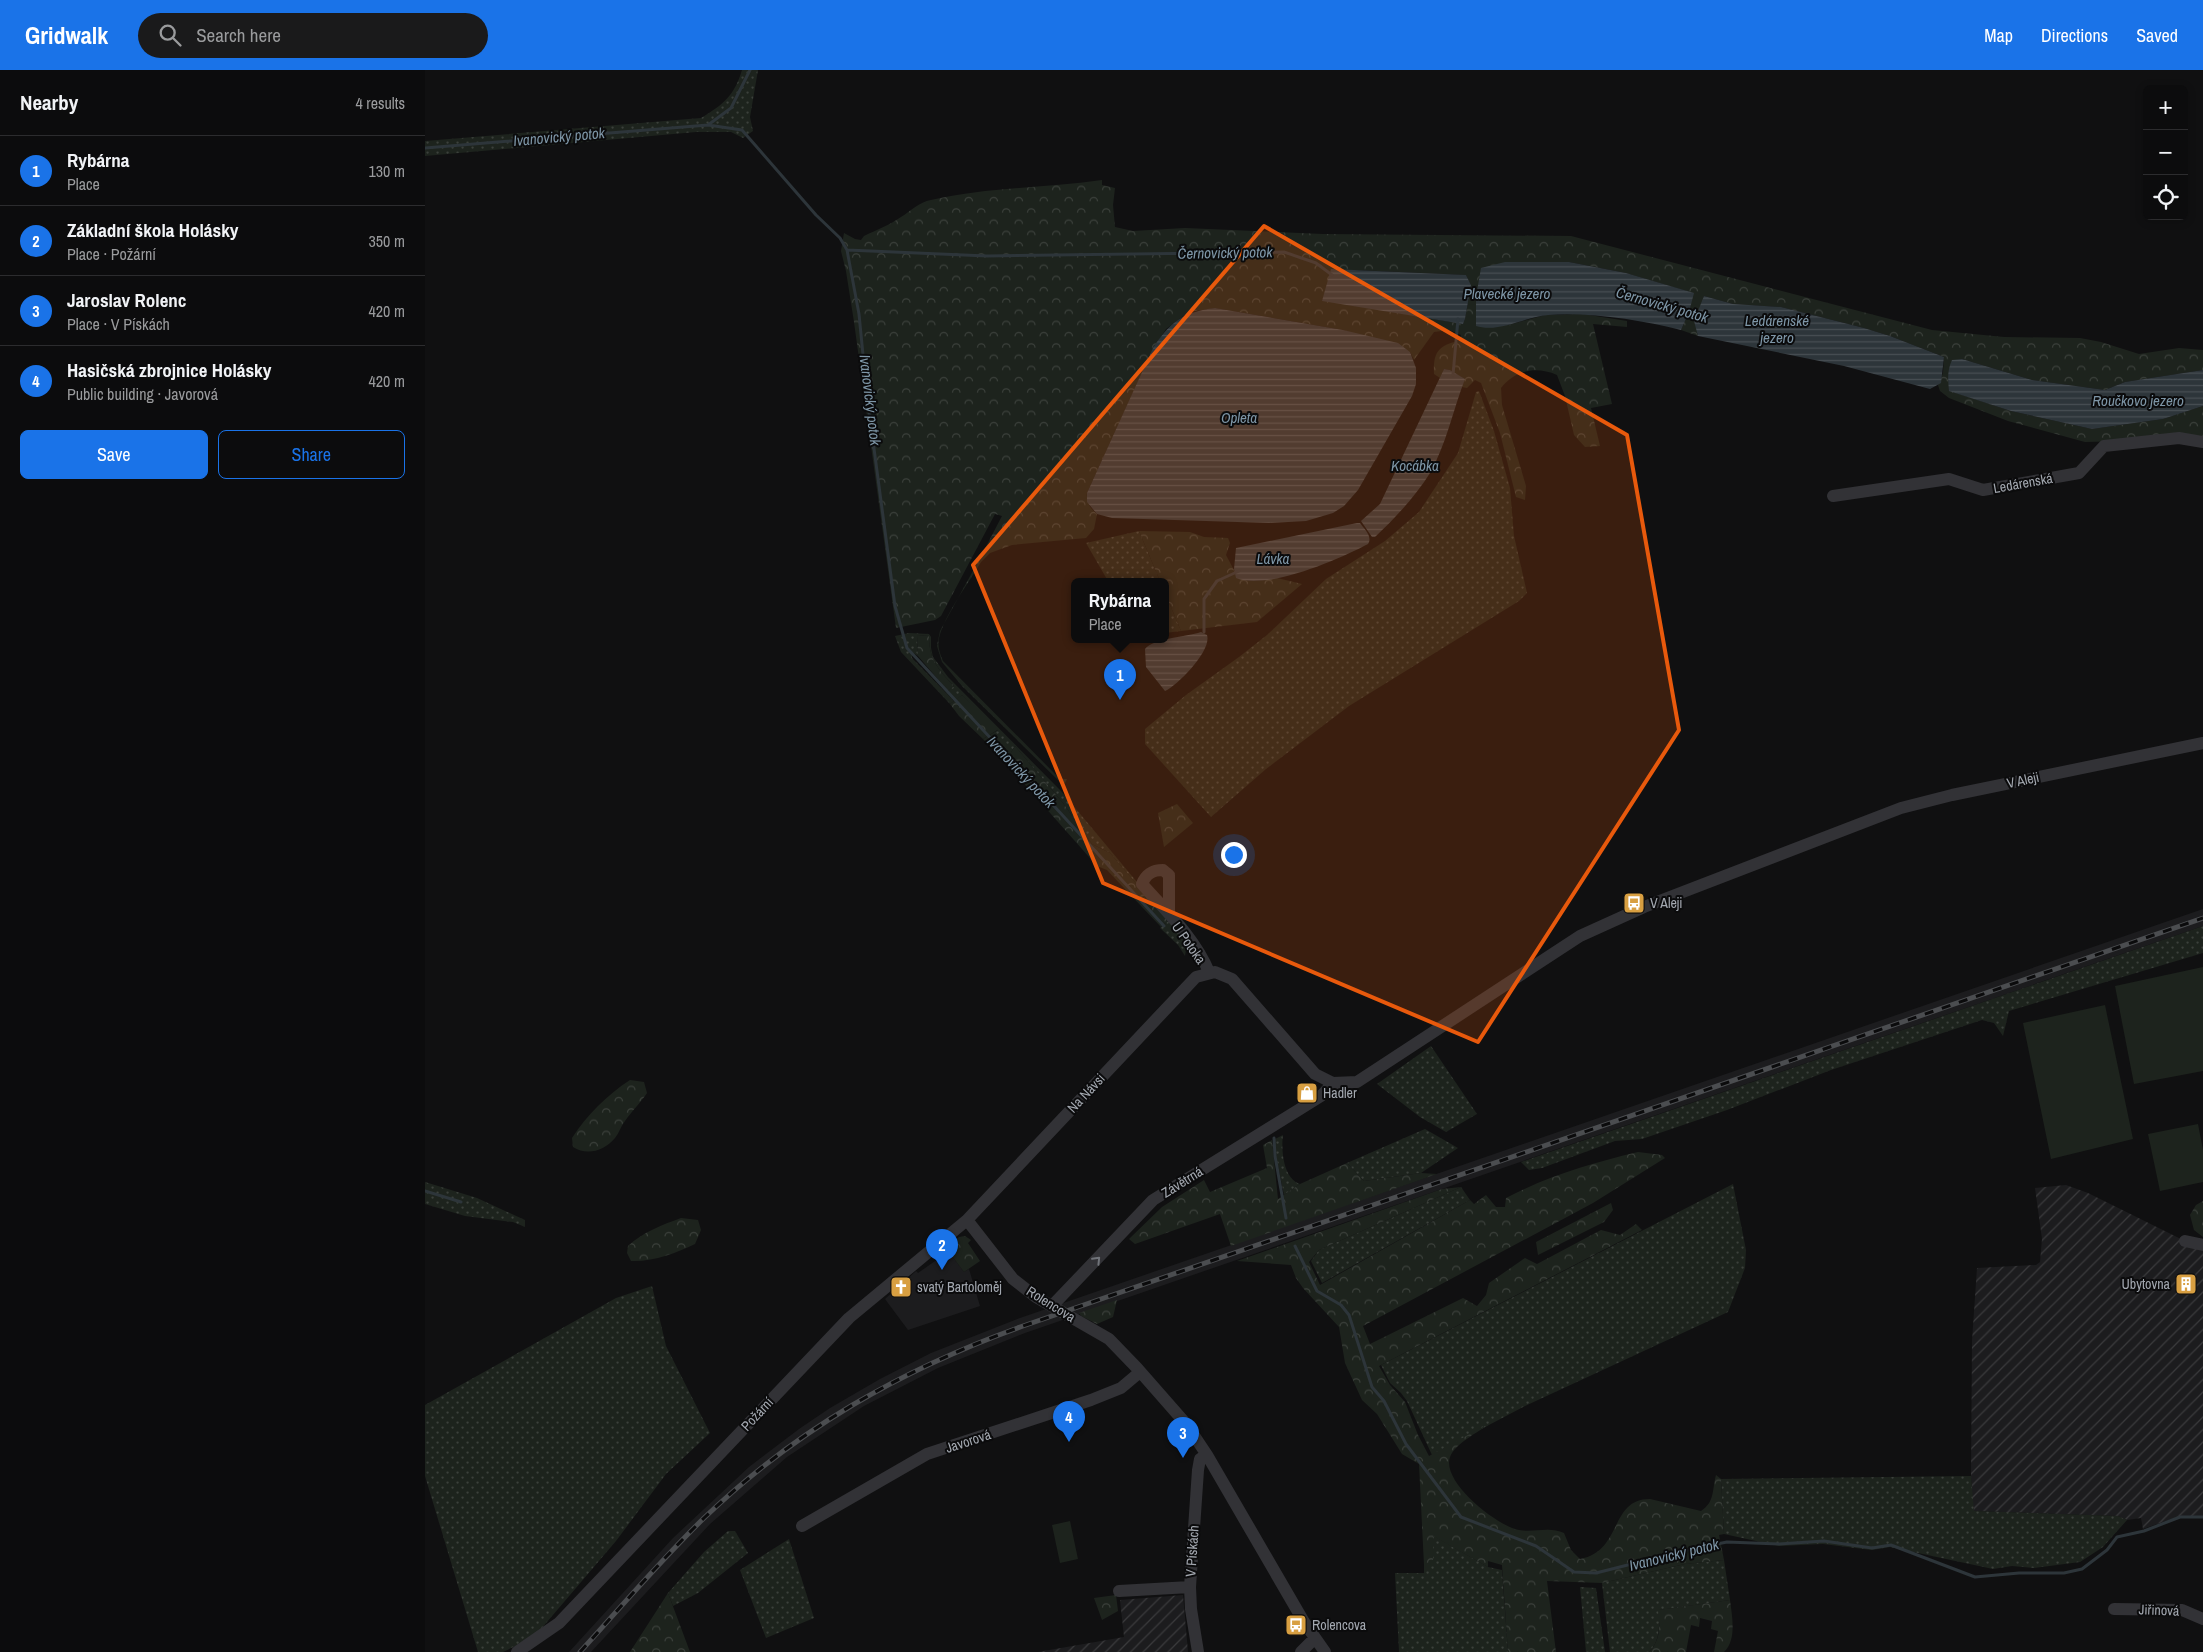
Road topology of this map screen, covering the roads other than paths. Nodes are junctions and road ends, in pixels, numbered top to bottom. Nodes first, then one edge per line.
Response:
1 (2203, 442) edge
2 (1833, 496) dead end
3 (2203, 743) edge
4 (1169, 914) dead end
5 (1209, 972) junction
6 (1333, 1083) junction
7 (967, 1220) junction
8 (2185, 1241) dead end
9 (2203, 1245) edge
10 (1052, 1306) junction
11 (1140, 1372) junction
12 (1207, 1455) junction
13 (802, 1526) dead end
14 (1190, 1587) junction
15 (1119, 1591) dead end
16 (2114, 1609) dead end
17 (2203, 1619) edge
18 (1315, 1638) junction
19 (1300, 1651) edge
20 (517, 1652) edge
21 (1198, 1652) edge
22 (1325, 1652) edge

1 - 2 street, Ledárenská
3 - 6 street, V Aleji
4 - 5 street, U Potoka
5 - 6 street
5 - 7 street, Na Návsi
10 -> 6 street, Závětrná
7 - 10 street, Rolencova
7 - 20 street, Požární
8 - 9 street
10 - 11 street, Rolencova
11 - 12 street, Rolencova
11 - 13 street, Javorová
12 - 14 street, V Pískách
12 - 18 street, Rolencova
14 - 15 street
14 - 21 street, V Pískách
16 - 17 street, Jiřinová
18 - 19 street
18 - 22 street, Rolencova

